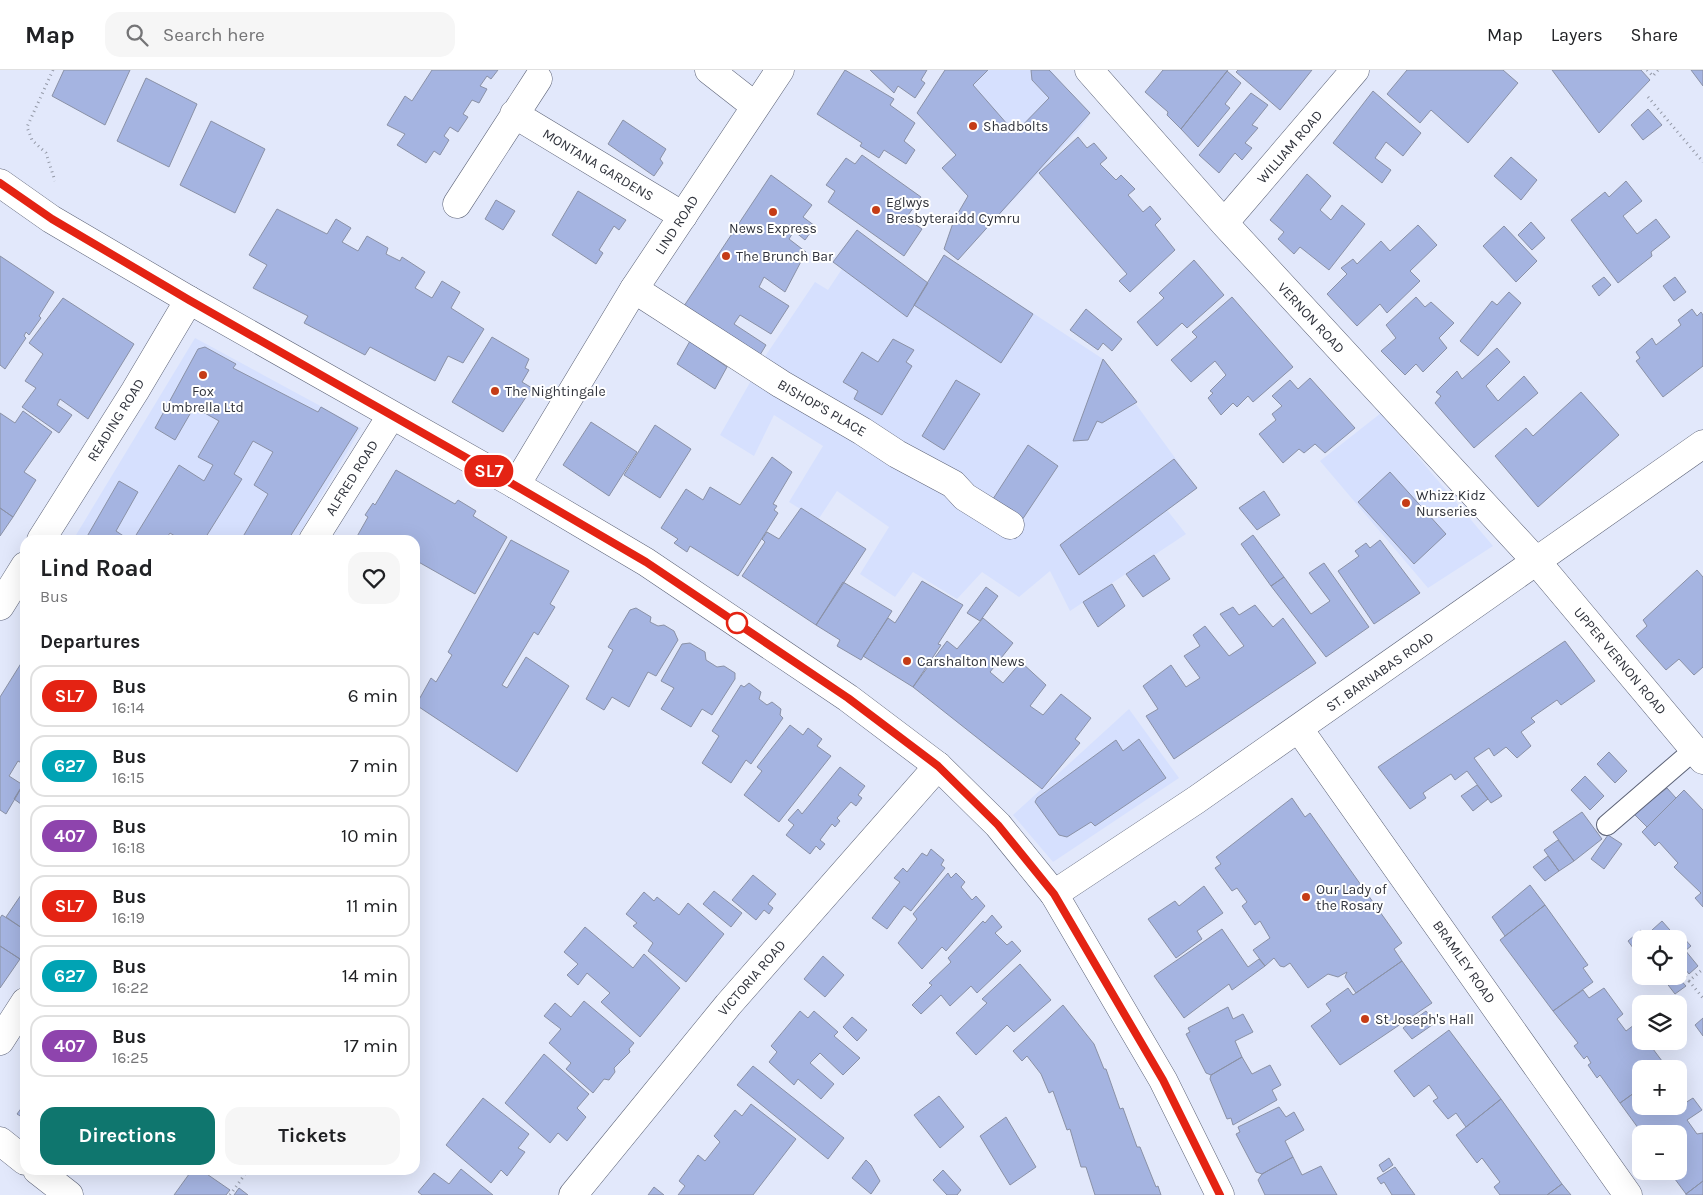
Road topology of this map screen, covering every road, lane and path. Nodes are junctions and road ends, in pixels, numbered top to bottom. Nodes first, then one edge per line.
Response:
1 (53, 70) edge
2 (709, 70) edge
3 (780, 70) edge
4 (1089, 70) edge
5 (1355, 70) edge
6 (1647, 70) edge
7 (1658, 70) edge
8 (538, 79) dead end
9 (1648, 97) dead end
10 (755, 106) junction
11 (514, 114) junction
12 (1703, 162) edge
13 (0, 183) edge
14 (457, 204) dead end
15 (683, 216) junction
16 (52, 219) junction
17 (1224, 223) junction
18 (634, 290) junction
19 (189, 300) junction
20 (391, 416) junction
21 (1703, 444) edge
22 (516, 486) junction
23 (1010, 525) dead end
24 (44, 535) edge
25 (316, 535) edge
26 (1538, 562) junction
27 (20, 574) edge
28 (0, 606) edge
29 (1299, 729) junction
30 (1699, 755) edge
31 (938, 766) junction
32 (1607, 825) dead end
33 (1054, 894) junction
34 (1703, 969) edge
35 (1687, 979) edge
36 (1689, 981) junction
37 (1703, 998) edge
38 (20, 1008) edge
39 (3, 1029) edge
40 (0, 1141) edge
41 (20, 1157) edge
42 (43, 1175) edge
43 (244, 1175) edge
44 (69, 1195) edge
45 (230, 1195) edge
46 (574, 1195) edge
47 (1220, 1195) edge
48 (1628, 1195) edge

1 - 16 path
2 - 10 main road
3 - 10 main road, LIND ROAD
4 - 17 main road, VERNON ROAD
5 - 17 main road, WILLIAM ROAD
6 - 7 path
8 - 11 main road
9 - 12 path
10 - 15 main road, LIND ROAD
11 - 14 main road
11 - 15 main road, MONTANA GARDENS
13 - 16 main road
15 - 18 main road, LIND ROAD
16 - 19 main road
17 - 26 main road, VERNON ROAD
18 - 22 main road, LIND ROAD
18 - 23 main road, BISHOP'S PLACE
19 - 20 main road
19 - 24 main road, READING ROAD
20 - 22 main road
20 - 25 main road, ALFRED ROAD
21 - 26 main road, ST. BARNABAS ROAD
22 - 31 main road
26 - 29 main road, ST. BARNABAS ROAD
26 - 30 main road, UPPER VERNON ROAD
27 - 28 main road
29 - 33 main road, ST. BARNABAS ROAD
29 - 48 main road, BRAMLEY ROAD
30 - 32 lane
31 - 33 main road
31 - 46 main road, VICTORIA ROAD
33 - 47 main road
34 - 36 path
35 - 36 path
36 - 37 path
38 - 39 main road
40 - 41 main road
42 - 44 main road
43 - 45 path

